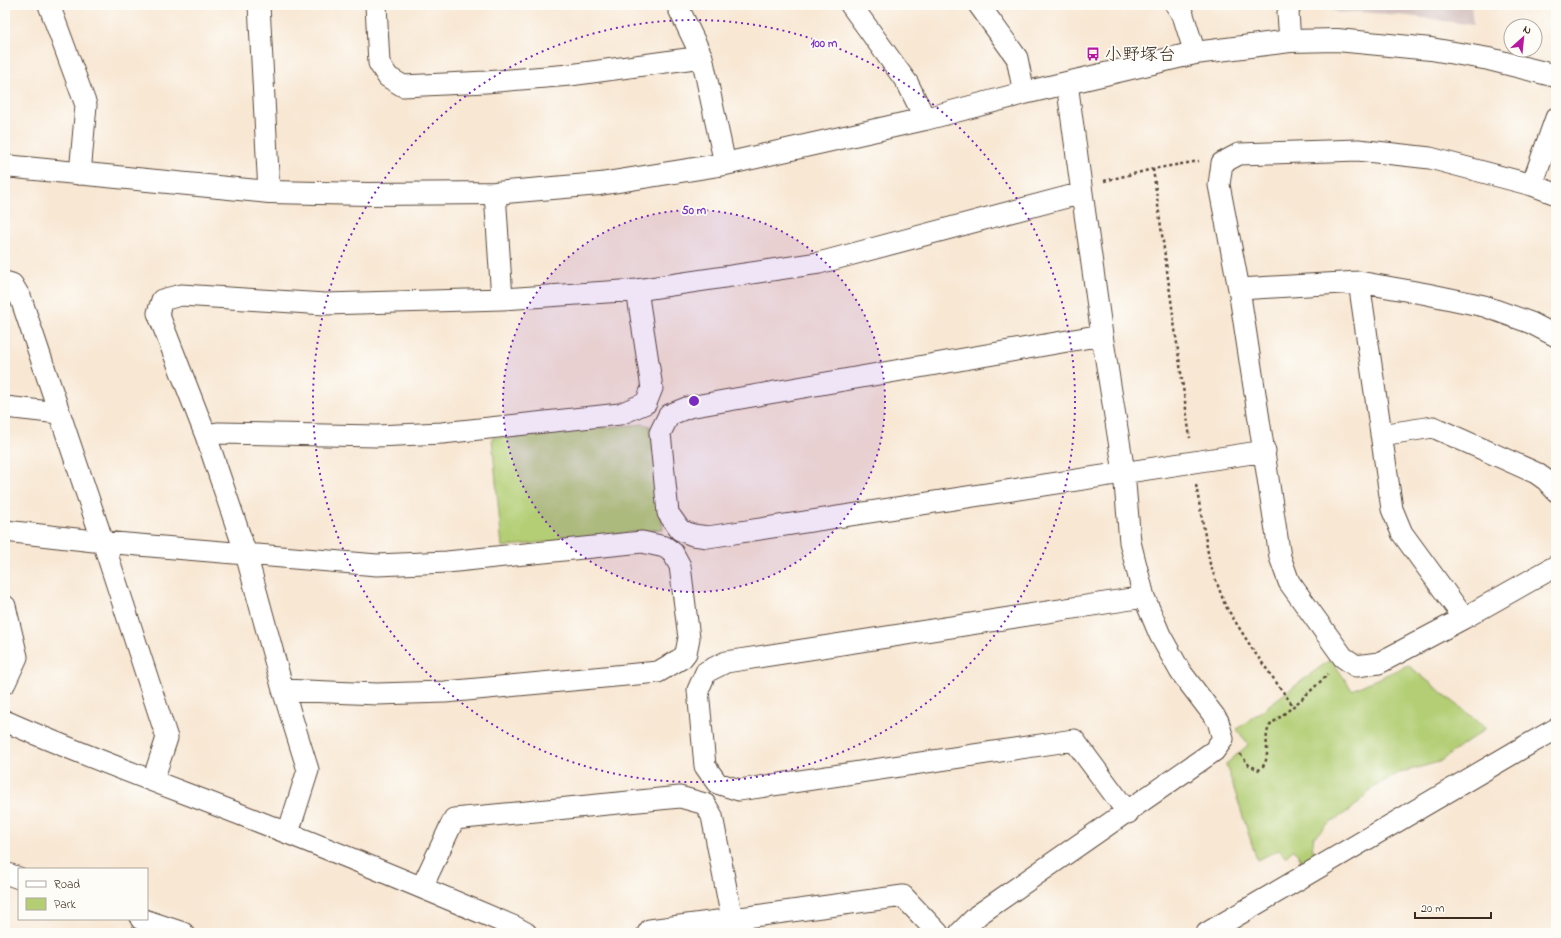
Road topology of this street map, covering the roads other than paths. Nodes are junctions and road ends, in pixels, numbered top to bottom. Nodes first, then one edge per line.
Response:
1 (49, 5) edge
2 (259, 5) edge
3 (376, 5) edge
4 (677, 5) edge
5 (851, 5) edge
6 (979, 5) edge
7 (1176, 5) edge
8 (1290, 5) edge
9 (1290, 41) junction
10 (1195, 53) junction
11 (702, 57) junction
12 (1556, 76) edge
13 (1067, 83) junction
14 (1024, 93) junction
15 (1556, 118) edge
16 (925, 119) junction
17 (725, 164) junction
18 (5, 166) edge
19 (80, 174) junction
20 (1532, 185) junction
21 (269, 192) junction
22 (495, 192) junction
23 (1082, 193) junction
24 (1556, 194) edge
25 (5, 282) edge
26 (1359, 282) junction
27 (1239, 289) junction
28 (637, 290) junction
29 (502, 299) junction
30 (1102, 335) junction
31 (1556, 336) edge
32 (5, 407) edge
33 (59, 413) junction
34 (206, 436) junction
35 (1381, 436) junction
36 (1265, 451) junction
37 (1124, 472) junction
38 (1556, 491) edge
39 (5, 530) edge
40 (103, 542) junction
41 (246, 554) junction
42 (1556, 566) edge
43 (1144, 597) junction
44 (5, 606) edge
45 (1464, 618) junction
46 (5, 683) edge
47 (283, 690) junction
48 (5, 721) edge
49 (1556, 729) edge
50 (153, 780) junction
51 (1128, 813) junction
52 (288, 833) junction
53 (5, 873) edge
54 (18, 878) edge
55 (422, 887) junction
56 (732, 919) junction
57 (144, 920) edge
58 (183, 933) edge
59 (526, 933) edge
60 (648, 933) edge
61 (938, 933) edge
62 (960, 933) edge
63 (1207, 933) edge

1 - 19 street
2 - 21 street
3 - 11 street
4 - 11 street
5 - 16 street
6 - 14 street
7 - 10 street
8 - 9 street
9 - 10 street
9 - 12 street
10 - 13 street
11 - 17 street
13 - 14 street
13 - 23 street
14 - 16 street
15 - 20 street
16 - 17 street
17 - 22 street
18 - 19 street
19 - 21 street
20 - 24 street
20 - 27 street
21 - 22 street
22 - 29 street
23 - 28 street
23 - 30 street
25 - 33 street
26 - 27 street
26 - 31 street
26 - 35 street
27 - 36 street
28 - 29 street
28 - 34 street
29 - 34 street
30 - 37 street
30 - 37 street
32 - 33 street
33 - 40 street
34 - 41 street
35 - 38 street
35 - 45 street
36 - 37 street
36 - 45 street
37 - 43 street
39 - 40 street
40 - 41 street
40 - 50 street
41 - 47 street
41 - 47 street
42 - 45 street
43 - 51 street
43 - 51 street
44 - 46 street
47 - 52 street
48 - 50 street
49 - 63 street
50 - 52 street
51 - 62 street
52 - 55 street
53 - 54 street
55 - 56 street
55 - 59 street
56 - 60 street
56 - 61 street
57 - 58 street

